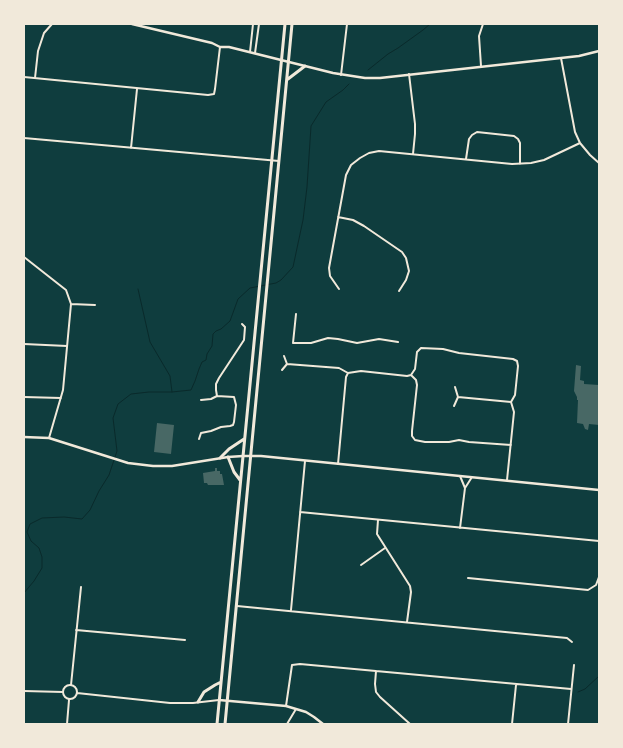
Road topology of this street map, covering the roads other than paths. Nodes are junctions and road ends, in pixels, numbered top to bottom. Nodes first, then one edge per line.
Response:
1 (52, 24) edge
2 (132, 24) edge
3 (253, 24) edge
4 (259, 24) edge
5 (285, 24) edge
6 (292, 24) edge
7 (347, 24) edge
8 (483, 24) edge
9 (220, 47) junction
10 (599, 51) edge
11 (250, 52) junction
12 (255, 53) junction
13 (561, 58) junction
14 (281, 59) junction
15 (289, 61) junction
16 (305, 66) junction
17 (481, 66) junction
18 (342, 74) junction
19 (409, 74) junction
20 (24, 77) edge
21 (35, 78) junction
22 (287, 80) junction
23 (137, 88) junction
24 (24, 138) edge
25 (580, 143) junction
26 (131, 148) junction
27 (413, 154) junction
28 (466, 159) junction
29 (271, 161) junction
30 (279, 161) junction
31 (599, 163) edge
32 (520, 164) junction
33 (338, 217) junction
34 (24, 257) edge
35 (339, 289) dead end
36 (399, 291) dead end
37 (71, 304) junction
38 (95, 305) dead end
39 (296, 314) dead end
40 (242, 324) dead end
41 (398, 342) dead end
42 (24, 344) edge
43 (67, 346) junction
44 (284, 356) dead end
45 (287, 364) junction
46 (282, 370) dead end
47 (348, 373) junction
48 (411, 375) junction
49 (455, 388) dead end
50 (217, 396) junction
51 (24, 397) edge
52 (458, 397) junction
53 (61, 398) junction
54 (201, 400) dead end
55 (511, 402) junction
56 (454, 406) dead end
57 (24, 437) edge
58 (49, 438) junction
59 (199, 439) dead end
60 (244, 439) junction
61 (510, 445) junction
62 (243, 456) junction
63 (251, 456) junction
64 (228, 457) junction
65 (220, 458) junction
66 (305, 461) junction
67 (338, 464) junction
68 (460, 476) junction
69 (473, 477) junction
70 (507, 480) junction
71 (240, 481) junction
72 (465, 488) junction
73 (599, 490) edge
74 (300, 512) junction
75 (378, 520) junction
76 (460, 528) junction
77 (599, 541) edge
78 (385, 548) junction
79 (361, 564) dead end
80 (599, 577) edge
81 (468, 578) dead end
82 (81, 586) dead end
83 (236, 606) junction
84 (291, 611) junction
85 (407, 622) junction
86 (76, 630) junction
87 (185, 640) dead end
88 (572, 642) dead end
89 (574, 665) dead end
90 (376, 671) junction
91 (221, 682) junction
92 (71, 685) junction
93 (516, 685) junction
94 (571, 689) junction
95 (24, 690) edge
96 (63, 692) junction
97 (77, 693) junction
98 (70, 700) junction
99 (219, 700) junction
100 (228, 700) junction
101 (198, 702) junction
102 (286, 706) junction
103 (296, 708) junction
104 (67, 724) edge
105 (217, 724) edge
106 (225, 724) edge
107 (287, 724) edge
108 (323, 724) edge
109 (410, 724) edge
110 (512, 724) edge
111 (568, 724) edge

1 - 21 street
2 - 9 street
3 - 11 street
4 - 12 street
5 - 14 main road
6 - 15 main road
7 - 18 street
8 - 17 street
9 - 11 street
9 - 23 street
10 - 13 street
11 - 12 street
12 - 14 street
13 - 17 street
13 - 25 street
14 - 15 street
14 - 29 main road
15 - 16 street
15 - 22 main road
16 - 18 street
16 - 22 main road
17 - 19 street
18 - 19 street
19 - 27 street
20 - 21 street
21 - 23 street
22 - 30 main road
23 - 26 street
24 - 26 street
25 - 31 street
25 - 32 street
26 - 29 street
27 - 28 street
27 - 33 street
28 - 32 street
28 - 32 street
29 - 30 street
29 - 60 main road
30 - 63 main road
33 - 35 street
33 - 36 street
34 - 37 street
37 - 38 street
37 - 43 street
39 - 41 street
40 - 50 street
42 - 43 street
43 - 53 street
44 - 45 street
45 - 46 street
45 - 47 street
47 - 48 street
47 - 67 street
48 - 55 street
48 - 61 street
49 - 52 street
50 - 54 street
50 - 59 street
51 - 53 street
52 - 55 street
52 - 56 street
53 - 58 street
55 - 61 street
57 - 58 street
58 - 65 street
60 - 62 main road
60 - 65 main road
61 - 70 street
62 - 63 street
62 - 64 street
62 - 71 main road
63 - 66 street
63 - 83 main road
64 - 65 street
64 - 71 main road
66 - 67 street
66 - 74 street
67 - 68 street
68 - 69 street
68 - 72 street
69 - 70 street
69 - 72 street
70 - 73 street
71 - 91 main road
72 - 76 street
74 - 75 street
74 - 84 street
75 - 76 street
75 - 78 street
76 - 77 street
78 - 79 street
78 - 85 street
80 - 81 street
82 - 86 street
83 - 84 street
83 - 100 main road
84 - 85 street
85 - 88 street
86 - 87 street
86 - 92 street
89 - 94 street
90 - 93 street
90 - 102 street
90 - 109 street
91 - 99 main road
91 - 101 main road
92 - 96 street
92 - 97 street
93 - 94 street
93 - 110 street
94 - 111 street
95 - 96 street
96 - 98 street
97 - 98 street
97 - 101 street
98 - 104 street
99 - 100 street
99 - 101 street
99 - 105 main road
100 - 102 street
100 - 106 main road
102 - 103 street
103 - 107 street
103 - 108 street

